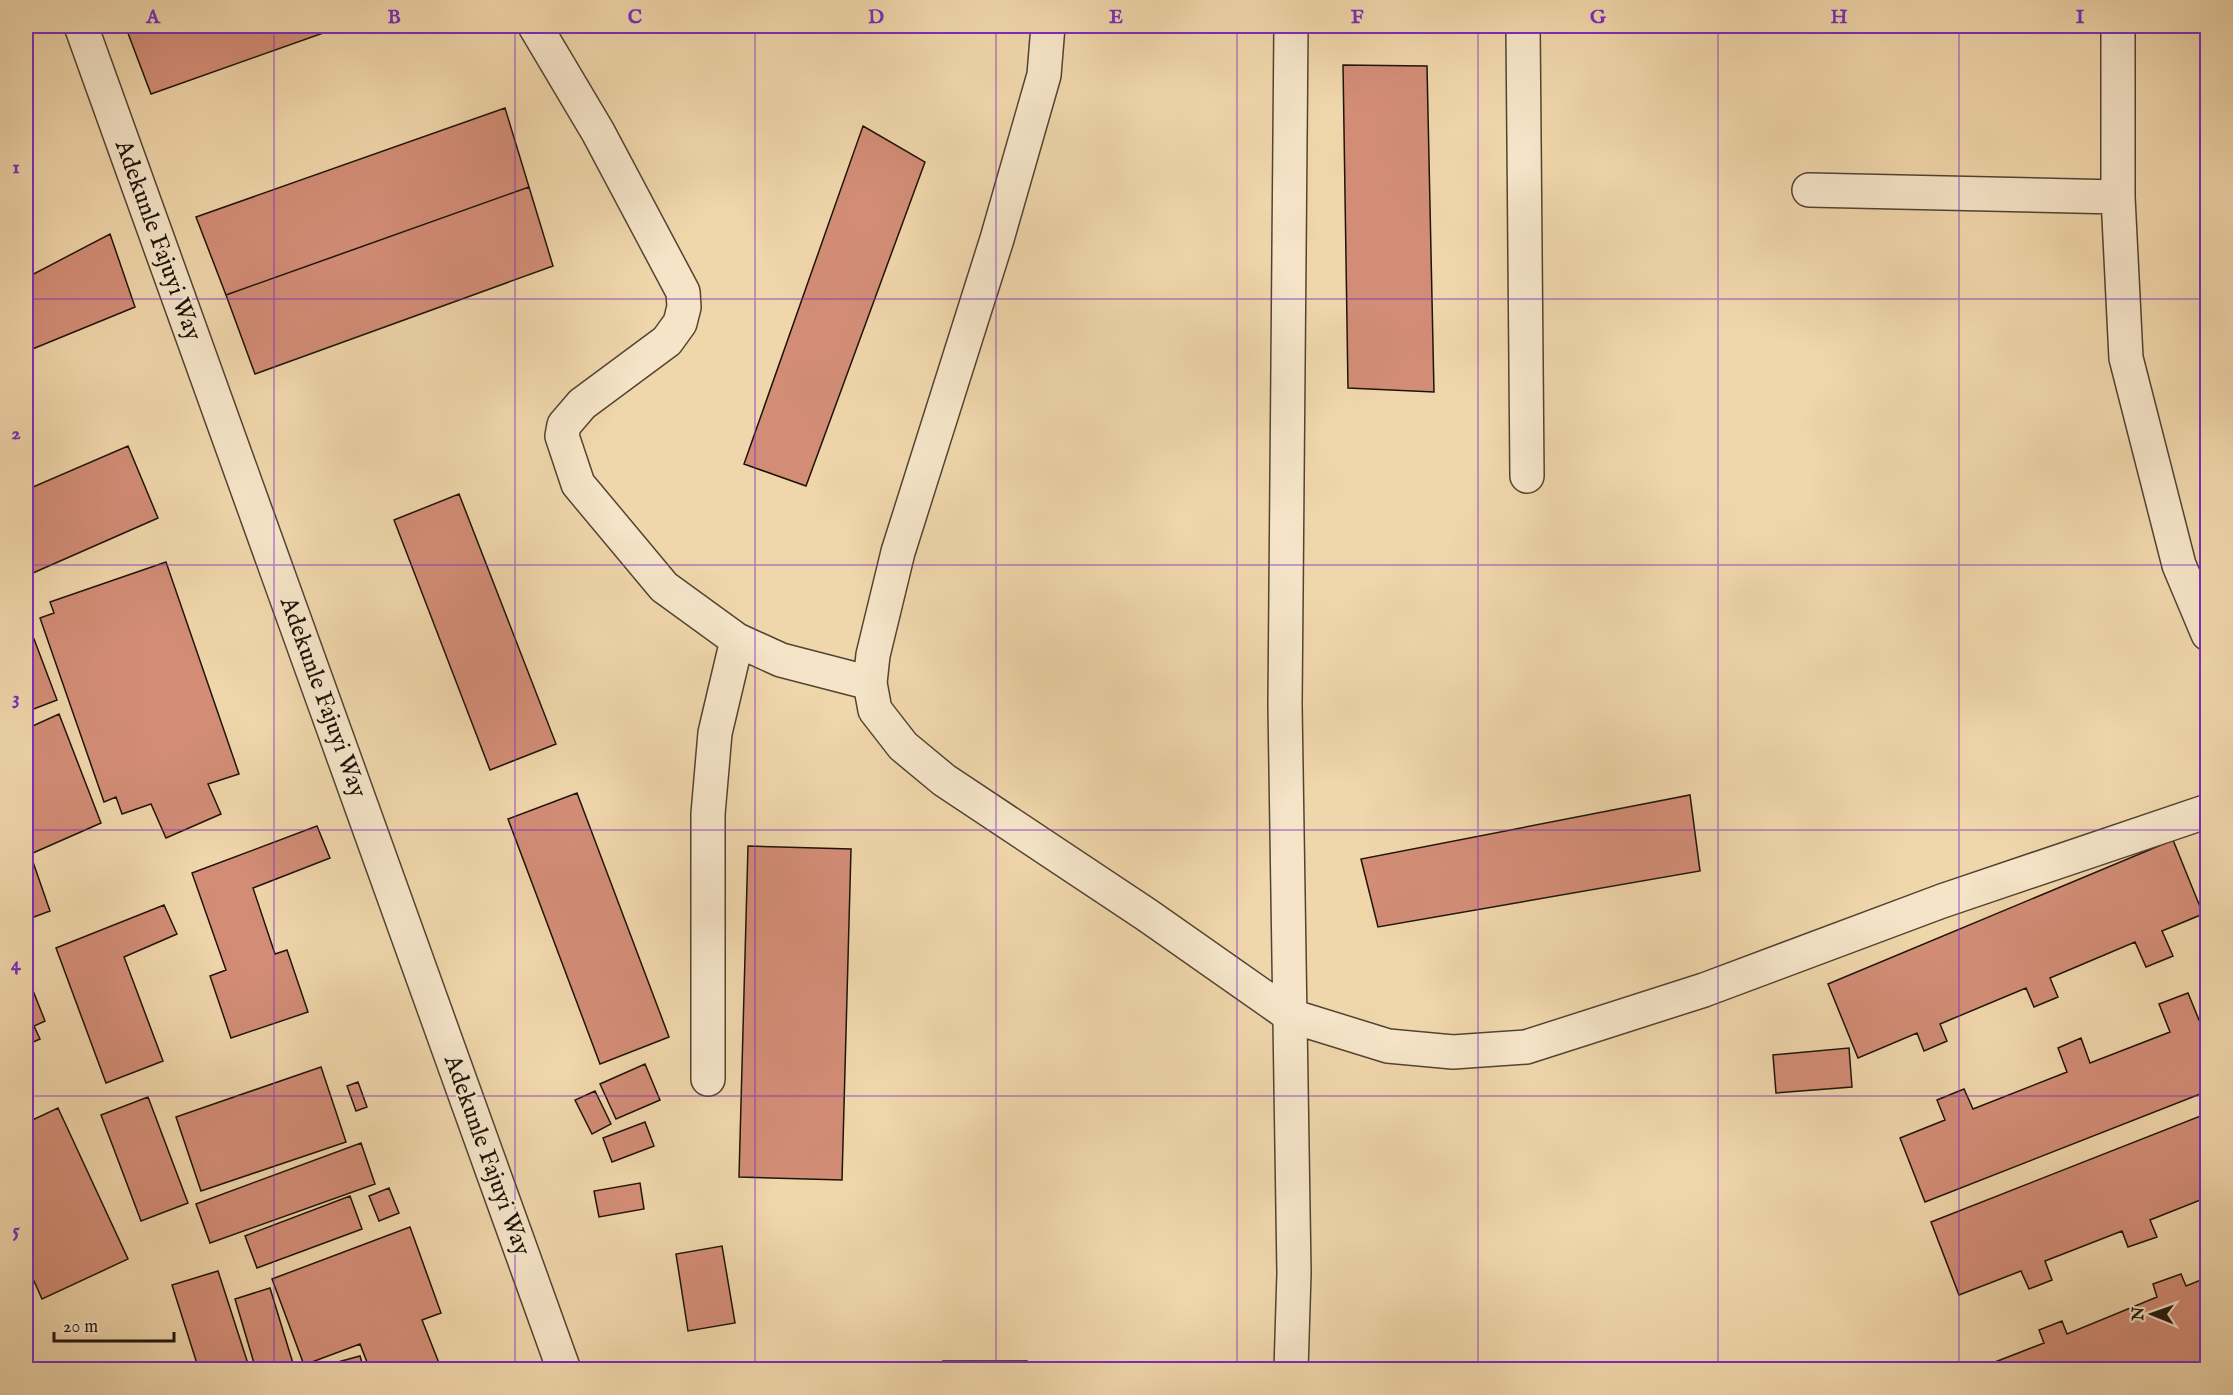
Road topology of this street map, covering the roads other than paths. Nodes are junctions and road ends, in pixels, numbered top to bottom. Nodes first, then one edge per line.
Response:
1 (81, 26) edge
2 (535, 26) edge
3 (1048, 26) edge
4 (1291, 26) edge
5 (1523, 26) edge
6 (2118, 26) edge
7 (1809, 190) dead end
8 (2118, 197) junction
9 (1527, 476) dead end
10 (2208, 634) edge
11 (737, 640) junction
12 (870, 683) junction
13 (2208, 811) edge
14 (1291, 1016) junction
15 (708, 1079) dead end
16 (564, 1370) edge
17 (1292, 1370) edge

1 - 16 street, Adekunle Fajuyi Way
2 - 11 street
3 - 12 street
4 - 14 street
5 - 9 street
6 - 8 street
7 - 8 street
8 - 10 street
11 - 12 street
11 - 15 street
12 - 14 street
13 - 14 street
14 - 17 street

